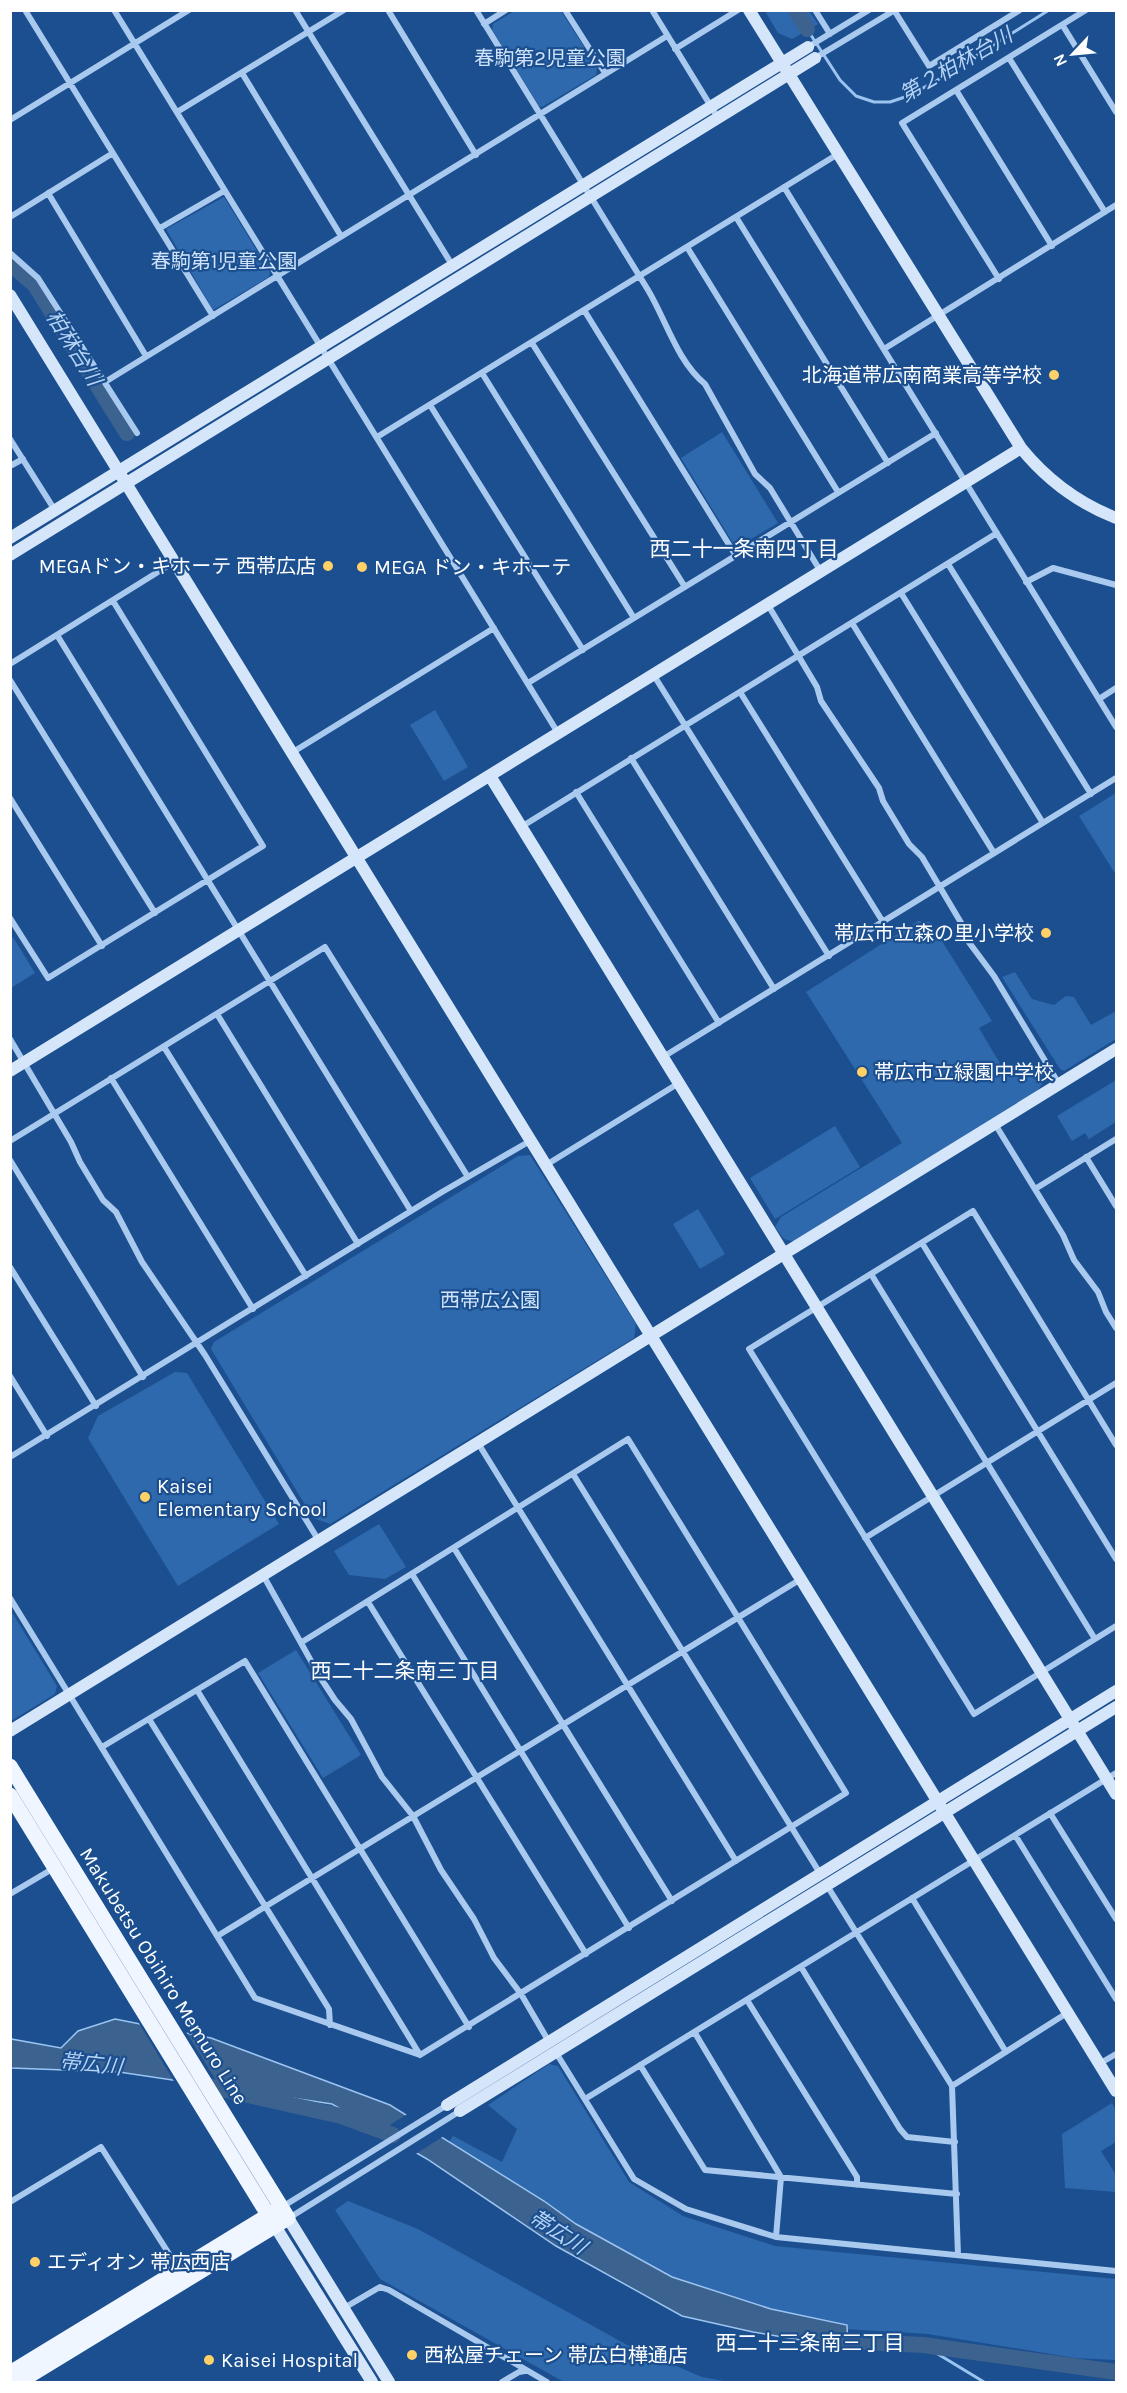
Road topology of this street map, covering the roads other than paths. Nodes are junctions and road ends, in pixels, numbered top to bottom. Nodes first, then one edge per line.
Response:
1 (25, 10) edge
2 (114, 10) edge
3 (189, 10) edge
4 (295, 10) edge
5 (344, 10) edge
6 (388, 10) edge
7 (476, 10) edge
8 (507, 10) edge
9 (565, 10) edge
10 (652, 10) edge
11 (738, 10) edge
12 (749, 10) edge
13 (815, 10) edge
14 (869, 10) edge
15 (1020, 10) edge
16 (1086, 10) edge
17 (894, 11) edge
18 (484, 24) junction
19 (1063, 26) junction
20 (308, 33) junction
21 (667, 36) junction
22 (827, 36) junction
23 (134, 44) junction
24 (808, 47) joint
25 (675, 49) junction
26 (815, 58) joint
27 (1009, 58) junction
28 (782, 63) junction
29 (242, 73) junction
30 (605, 73) junction
31 (789, 75) junction
32 (69, 83) junction
33 (956, 90) junction
34 (177, 112) junction
35 (1116, 112) edge
36 (715, 113) junction
37 (539, 115) junction
38 (10, 120) edge
39 (113, 153) junction
40 (839, 154) junction
41 (476, 155) junction
42 (584, 186) junction
43 (783, 188) junction
44 (224, 191) junction
45 (48, 193) junction
46 (409, 195) junction
47 (591, 197) junction
48 (1116, 205) edge
49 (1105, 212) junction
50 (10, 217) edge
51 (736, 217) junction
52 (160, 228) junction
53 (341, 236) junction
54 (1052, 246) junction
55 (687, 248) junction
56 (10, 254) edge
57 (453, 266) junction
58 (276, 276) junction
59 (640, 276) junction
60 (460, 278) junction
61 (999, 279) junction
62 (10, 295) edge
63 (584, 310) junction
64 (213, 316) junction
65 (939, 316) junction
66 (532, 343) junction
67 (321, 348) junction
68 (884, 349) junction
69 (146, 356) junction
70 (328, 359) junction
71 (482, 373) junction
72 (105, 382) junction
73 (430, 405) junction
74 (137, 433) dead end
75 (936, 433) junction
76 (377, 437) junction
77 (10, 439) edge
78 (1021, 448) junction
79 (23, 459) junction
80 (888, 463) junction
81 (10, 466) edge
82 (119, 472) junction
83 (966, 482) junction
84 (126, 484) junction
85 (838, 492) junction
86 (55, 510) junction
87 (1116, 518) edge
88 (63, 522) junction
89 (790, 523) junction
90 (997, 534) junction
91 (10, 538) edge
92 (10, 555) edge
93 (736, 556) junction
94 (175, 562) junction
95 (948, 564) junction
96 (821, 572) junction
97 (1026, 582) junction
98 (1116, 585) edge
99 (685, 587) junction
100 (901, 593) junction
101 (113, 601) junction
102 (768, 605) junction
103 (634, 618) junction
104 (852, 623) junction
105 (494, 628) junction
106 (57, 635) junction
107 (583, 650) junction
108 (798, 655) junction
109 (10, 664) edge
110 (653, 674) junction
111 (10, 680) edge
112 (528, 683) junction
113 (1116, 688) edge
114 (740, 692) junction
115 (1099, 699) junction
116 (686, 725) junction
117 (1116, 727) edge
118 (558, 733) junction
119 (293, 752) junction
120 (631, 758) junction
121 (489, 776) junction
122 (1116, 778) edge
123 (576, 792) junction
124 (1091, 794) junction
125 (10, 798) edge
126 (1043, 823) junction
127 (521, 827) junction
128 (994, 853) junction
129 (358, 857) junction
130 (208, 881) junction
131 (940, 887) junction
132 (155, 913) junction
133 (10, 918) edge
134 (883, 922) junction
135 (239, 930) junction
136 (102, 946) junction
137 (829, 956) junction
138 (270, 981) junction
139 (774, 989) junction
140 (217, 1014) junction
141 (719, 1023) junction
142 (10, 1039) edge
143 (164, 1047) junction
144 (1116, 1049) edge
145 (663, 1058) junction
146 (24, 1062) junction
147 (10, 1071) edge
148 (111, 1078) junction
149 (679, 1083) junction
150 (1060, 1084) junction
151 (55, 1113) junction
152 (995, 1124) junction
153 (1116, 1139) edge
154 (10, 1141) edge
155 (530, 1141) junction
156 (1086, 1157) junction
157 (10, 1160) edge
158 (546, 1166) junction
159 (468, 1177) junction
160 (1035, 1189) junction
161 (1116, 1206) edge
162 (411, 1211) junction
163 (922, 1243) junction
164 (358, 1244) junction
165 (784, 1255) junction
166 (10, 1267) edge
167 (871, 1274) junction
168 (306, 1276) junction
169 (817, 1307) junction
170 (253, 1309) junction
171 (1116, 1328) edge
172 (652, 1336) junction
173 (197, 1344) junction
174 (10, 1376) edge
175 (143, 1377) junction
176 (1116, 1383) edge
177 (1089, 1401) junction
178 (96, 1406) junction
179 (1038, 1432) junction
180 (47, 1436) junction
181 (478, 1443) junction
182 (1116, 1445) edge
183 (10, 1457) edge
184 (987, 1463) junction
185 (573, 1474) junction
186 (933, 1497) junction
187 (518, 1508) junction
188 (865, 1538) junction
189 (319, 1541) junction
190 (454, 1548) junction
191 (1116, 1559) edge
192 (412, 1574) junction
193 (263, 1575) junction
194 (801, 1579) junction
195 (10, 1598) edge
196 (368, 1602) junction
197 (738, 1617) junction
198 (1116, 1626) edge
199 (1095, 1640) junction
200 (302, 1641) junction
201 (682, 1651) junction
202 (1042, 1673) junction
203 (627, 1685) junction
204 (197, 1690) junction
205 (1116, 1692) edge
206 (69, 1695) junction
207 (1116, 1707) edge
208 (149, 1719) junction
209 (564, 1724) junction
210 (1074, 1725) junction
211 (10, 1731) edge
212 (102, 1747) junction
213 (521, 1751) junction
214 (10, 1766) edge
215 (1112, 1776) edge
216 (477, 1778) junction
217 (1116, 1794) edge
218 (10, 1795) edge
219 (942, 1808) junction
220 (1050, 1813) junction
221 (413, 1816) junction
222 (792, 1828) junction
223 (1015, 1835) junction
224 (360, 1849) junction
225 (974, 1860) junction
226 (736, 1861) junction
227 (61, 1863) junction
228 (312, 1878) junction
229 (823, 1880) junction
230 (10, 1894) edge
231 (912, 1898) junction
232 (672, 1901) junction
233 (266, 1906) junction
234 (1116, 1919) edge
235 (629, 1928) junction
236 (856, 1933) junction
237 (219, 1935) junction
238 (586, 1954) junction
239 (801, 1967) junction
240 (521, 1994) junction
241 (1116, 1999) edge
242 (747, 2000) junction
243 (1068, 2013) junction
244 (330, 2025) junction
245 (469, 2027) junction
246 (695, 2032) junction
247 (552, 2047) junction
248 (1006, 2052) junction
249 (1116, 2054) edge
250 (420, 2055) junction
251 (1100, 2064) junction
252 (640, 2065) junction
253 (952, 2086) junction
254 (1116, 2091) edge
255 (585, 2099) junction
256 (447, 2104) joint
257 (460, 2111) joint
258 (955, 2142) junction
259 (781, 2177) junction
260 (857, 2185) junction
261 (957, 2194) junction
262 (10, 2202) edge
263 (278, 2217) junction
264 (776, 2237) junction
265 (958, 2255) junction
266 (178, 2268) junction
267 (1116, 2271) edge
268 (343, 2308) junction
269 (525, 2371) junction
270 (10, 2373) edge
271 (19, 2382) edge
272 (372, 2382) edge
273 (389, 2382) edge
274 (502, 2382) edge
275 (547, 2382) edge

1 - 32 street
2 - 23 street
3 - 23 street
4 - 20 street
5 - 20 street
6 - 41 street
7 - 18 street
8 - 18 street
9 - 30 street
10 - 21 street
11 - 25 street
12 - 28 street
13 - 22 street
14 - 22 street
15 - 17 street
16 - 19 street
17 - 26 street
18 - 37 street
19 - 27 street
19 - 35 street
20 - 29 street
20 - 46 street
21 - 25 street
21 - 30 street
22 - 24 street
23 - 32 street
23 - 34 street
24 - 28 street
25 - 36 street
26 - 31 street
27 - 33 street
27 - 49 street
28 - 31 street
28 - 36 street
29 - 34 street
29 - 53 street
30 - 37 street
31 - 36 street
31 - 40 street
32 - 38 street
32 - 39 street
33 - 54 street
33 - 61 street
34 - 44 street
36 - 42 street
36 - 47 street
37 - 41 street
37 - 42 street
39 - 45 street
39 - 52 street
40 - 43 street
40 - 65 street
41 - 46 street
42 - 47 street
42 - 57 street
43 - 51 street
43 - 68 street
44 - 52 street
44 - 58 street
45 - 50 street
45 - 69 street
46 - 53 street
46 - 57 street
47 - 59 street
47 - 60 street
48 - 49 street
49 - 54 street
51 - 55 street
51 - 80 street
52 - 64 street
53 - 58 street
54 - 61 street
55 - 59 street
55 - 85 street
56 - 72 street
57 - 60 street
57 - 67 street
58 - 64 street
58 - 67 street
59 - 63 street
59 - 89 street
60 - 70 street
61 - 65 street
62 - 82 street
63 - 66 street
63 - 93 street
64 - 69 street
65 - 68 street
65 - 78 street
66 - 71 street
66 - 99 street
67 - 70 street
67 - 82 street
68 - 75 street
69 - 72 street
70 - 76 street
70 - 84 street
71 - 73 street
71 - 103 street
72 - 74 street
73 - 76 street
73 - 107 street
75 - 80 street
75 - 83 street
76 - 105 street
77 - 79 street
78 - 83 street
78 - 87 street
79 - 81 street
79 - 86 street
80 - 85 street
82 - 84 street
82 - 86 street
83 - 90 street
83 - 96 street
84 - 88 street
84 - 94 street
85 - 89 street
86 - 88 street
86 - 91 street
88 - 92 street
89 - 93 street
89 - 96 street
90 - 95 street
90 - 97 street
93 - 99 street
94 - 101 street
94 - 119 street
95 - 100 street
95 - 124 street
96 - 102 street
97 - 98 street
97 - 115 street
99 - 103 street
100 - 104 street
100 - 126 street
101 - 106 street
101 - 130 street
102 - 108 street
102 - 110 street
103 - 107 street
104 - 108 street
104 - 128 street
105 - 112 street
105 - 119 street
106 - 109 street
106 - 130 street
107 - 112 street
108 - 114 street
108 - 131 street
110 - 116 street
110 - 118 street
111 - 132 street
112 - 118 street
113 - 115 street
114 - 116 street
114 - 134 street
115 - 117 street
116 - 120 street
116 - 137 street
118 - 121 street
119 - 129 street
120 - 123 street
120 - 139 street
121 - 127 street
121 - 129 street
122 - 124 street
123 - 127 street
123 - 141 street
124 - 126 street
125 - 136 street
126 - 128 street
127 - 145 street
128 - 131 street
129 - 135 street
129 - 155 street
130 - 132 street
130 - 135 street
131 - 134 street
131 - 150 street
132 - 136 street
133 - 136 street
134 - 137 street
135 - 138 street
135 - 146 street
137 - 139 street
138 - 140 street
138 - 159 street
138 - 162 street
139 - 141 street
140 - 143 street
140 - 164 street
141 - 145 street
142 - 146 street
143 - 148 street
143 - 168 street
144 - 150 street
145 - 149 street
146 - 147 street
146 - 151 street
148 - 151 street
148 - 170 street
149 - 158 street
149 - 165 street
150 - 152 street
151 - 154 street
151 - 173 street
152 - 160 street
152 - 165 street
153 - 156 street
155 - 158 street
155 - 159 street
156 - 160 street
156 - 161 street
157 - 175 street
158 - 172 street
159 - 162 street
160 - 171 street
162 - 164 street
163 - 167 street
163 - 177 street
163 - 179 street
164 - 168 street
165 - 169 street
165 - 172 street
166 - 178 street
167 - 169 street
167 - 184 street
168 - 170 street
169 - 186 street
169 - 188 street
170 - 173 street
172 - 181 street
172 - 194 street
173 - 175 street
173 - 189 street
174 - 180 street
175 - 178 street
176 - 177 street
177 - 179 street
177 - 182 street
178 - 180 street
179 - 184 street
179 - 191 street
180 - 183 street
181 - 187 street
181 - 189 street
184 - 186 street
184 - 199 street
185 - 187 street
185 - 197 street
185 - 201 street
186 - 188 street
186 - 202 street
187 - 190 street
187 - 203 street
188 - 202 street
189 - 193 street
190 - 192 street
190 - 209 street
192 - 196 street
192 - 213 street
193 - 200 street
193 - 206 street
194 - 197 street
194 - 219 street
195 - 206 street
196 - 200 street
196 - 216 street
197 - 201 street
197 - 222 street
198 - 199 street
199 - 202 street
200 - 221 street
201 - 203 street
201 - 222 street
202 - 210 street
203 - 209 street
203 - 226 street
204 - 208 street
204 - 224 street
204 - 228 street
205 - 210 street
206 - 211 street
206 - 212 street
207 - 210 street
208 - 212 street
208 - 233 street
209 - 213 street
209 - 232 street
210 - 215 street
210 - 219 street
212 - 237 street
213 - 216 street
213 - 235 street
214 - 227 main road, Makubetsu Obihiro Memuro Line
215 - 217 street
215 - 220 street
216 - 221 street
216 - 238 street
218 - 227 main road, Makubetsu Obihiro Memuro Line
219 - 225 street
219 - 229 street
220 - 223 street
220 - 234 street
221 - 224 street
221 - 240 street
222 - 226 street
222 - 229 street
223 - 225 street
223 - 241 street
224 - 228 street
224 - 245 street
225 - 231 street
225 - 243 street
226 - 232 street
227 - 230 street
227 - 263 main road, Makubetsu Obihiro Memuro Line
227 - 263 main road, Makubetsu Obihiro Memuro Line
228 - 233 street
228 - 250 street
229 - 236 street
229 - 247 street
231 - 236 street
231 - 248 street
232 - 235 street
233 - 237 street
233 - 244 street
235 - 238 street
236 - 239 street
236 - 253 street
237 - 244 street
238 - 240 street
239 - 242 street
239 - 258 street
240 - 245 street
240 - 247 street
242 - 246 street
242 - 260 street
243 - 248 street
243 - 251 street
244 - 250 street
245 - 250 street
246 - 252 street
246 - 259 street
247 - 255 street
247 - 256 street
247 - 257 street
248 - 253 street
249 - 251 street
251 - 254 street
252 - 255 street
252 - 259 street
253 - 258 street
255 - 264 street
256 - 263 street
257 - 263 street
258 - 261 street
259 - 260 street
259 - 264 street
260 - 261 street
261 - 265 street
262 - 266 street
263 - 266 main road
263 - 268 street
263 - 271 main road
263 - 272 street
264 - 265 street
265 - 267 street
266 - 270 main road
268 - 269 street
268 - 273 street
269 - 274 street
269 - 275 street

